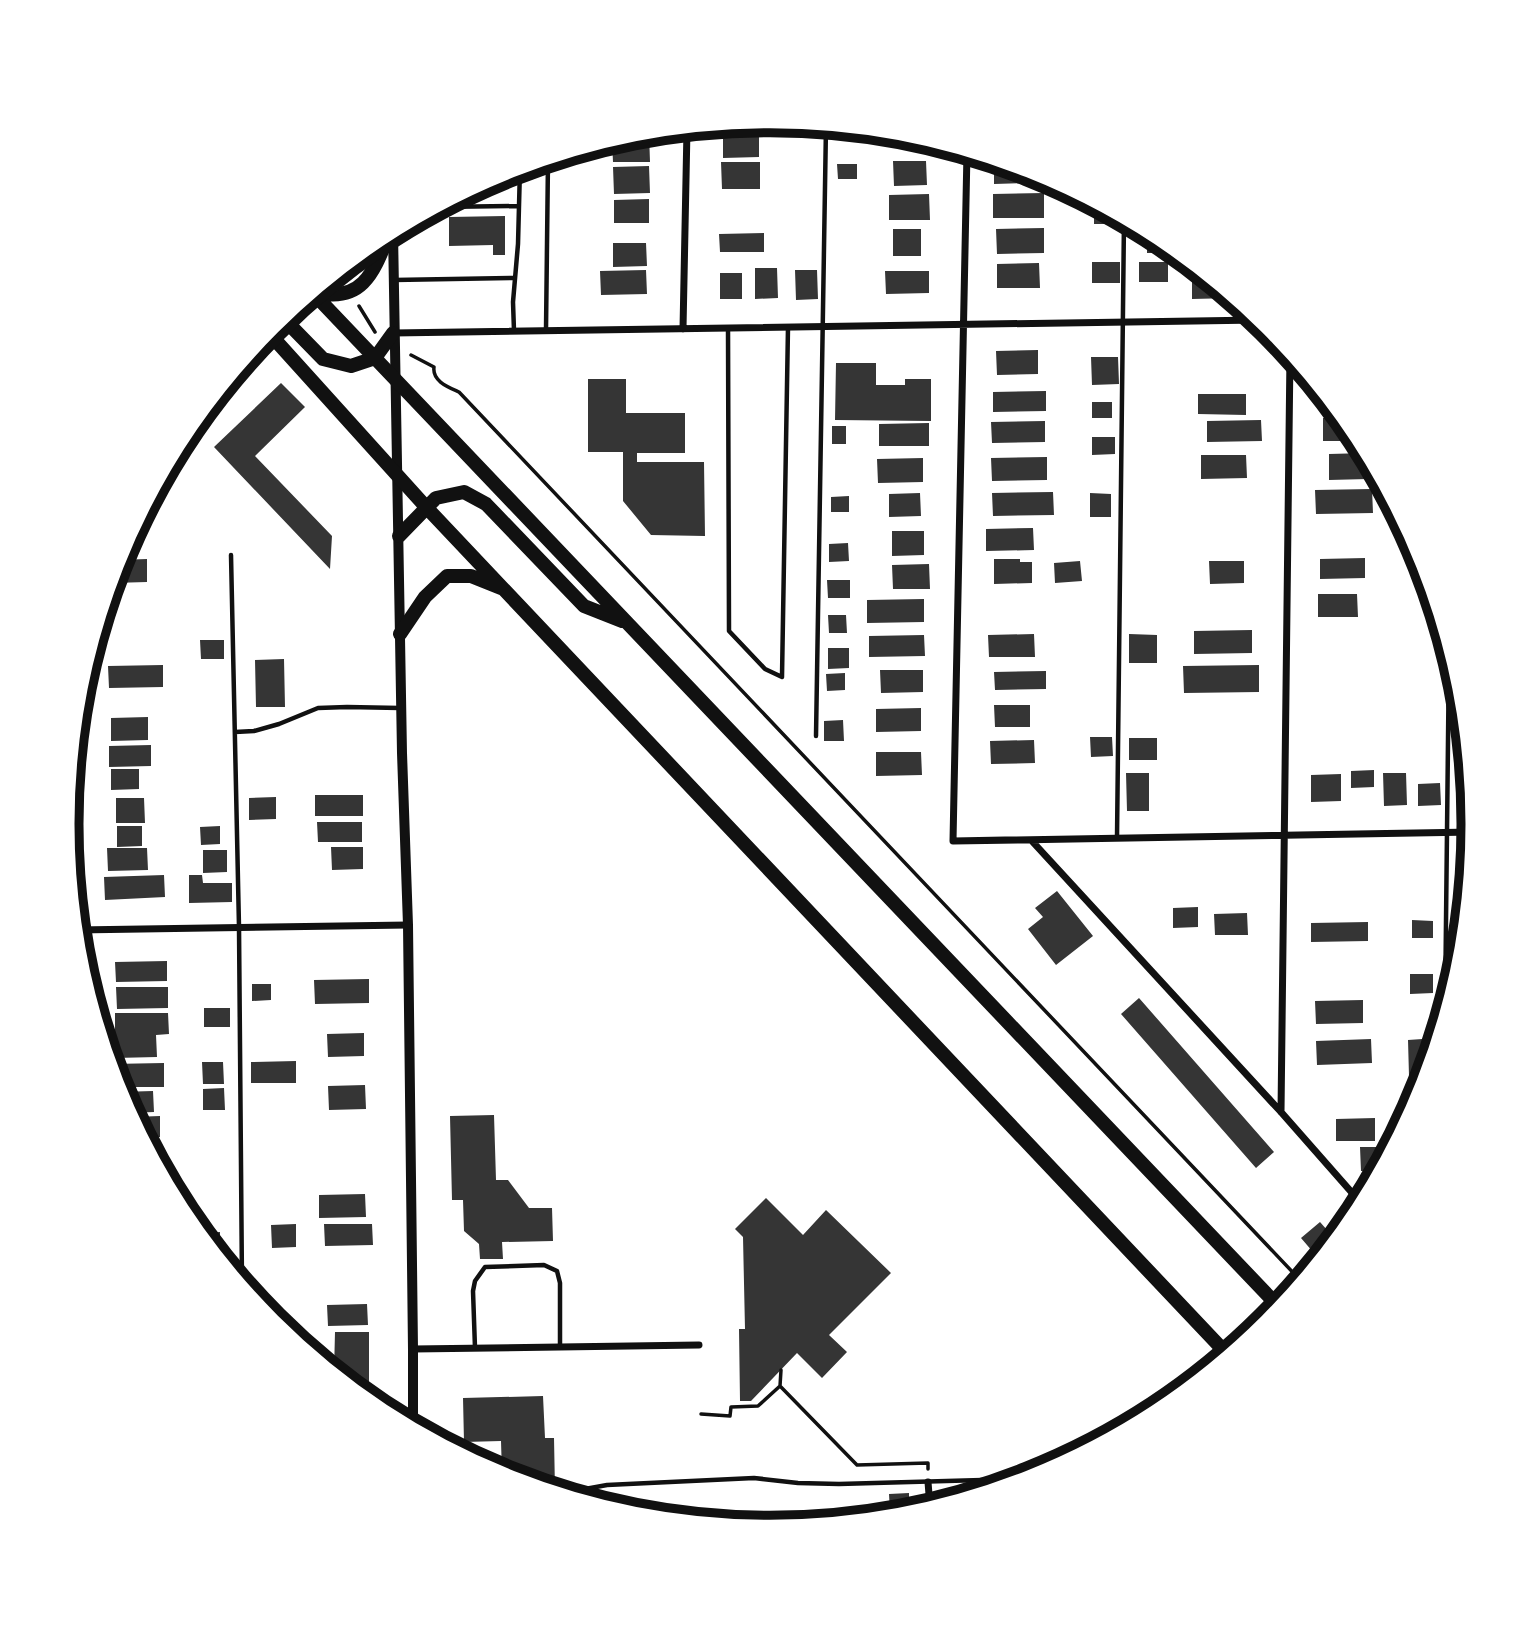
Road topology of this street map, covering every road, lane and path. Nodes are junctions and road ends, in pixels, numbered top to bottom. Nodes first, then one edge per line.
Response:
1 (826, 135) edge
2 (687, 138) edge
3 (967, 161) edge
4 (548, 169) edge
5 (520, 180) edge
6 (519, 206) junction
7 (457, 208) edge
8 (1124, 230) edge
9 (392, 246) edge
10 (382, 252) edge
11 (515, 278) junction
12 (393, 280) junction
13 (349, 293) junction
14 (326, 294) edge
15 (320, 299) edge
16 (1243, 320) edge
17 (1122, 323) junction
18 (291, 326) edge
19 (964, 326) junction
20 (788, 327) junction
21 (822, 327) junction
22 (728, 328) junction
23 (683, 329) junction
24 (514, 331) junction
25 (546, 331) junction
26 (391, 340) junction
27 (276, 341) edge
28 (375, 358) junction
29 (1290, 368) edge
30 (394, 378) junction
31 (398, 476) junction
32 (426, 506) junction
33 (398, 536) junction
34 (230, 555) dead end
35 (505, 590) junction
36 (627, 622) junction
37 (400, 634) junction
38 (1449, 692) edge
39 (401, 708) junction
40 (234, 732) junction
41 (816, 736) dead end
42 (1461, 832) edge
43 (1447, 833) junction
44 (1283, 835) junction
45 (1117, 838) junction
46 (1031, 840) junction
47 (408, 925) junction
48 (239, 928) junction
49 (87, 930) edge
50 (1445, 970) edge
51 (1281, 1112) junction
52 (1354, 1194) edge
53 (242, 1270) edge
54 (1295, 1274) edge
55 (1272, 1299) edge
56 (699, 1345) dead end
57 (561, 1347) junction
58 (475, 1348) junction
59 (1221, 1348) edge
60 (413, 1349) junction
61 (781, 1370) dead end
62 (780, 1386) junction
63 (701, 1414) dead end
64 (412, 1416) edge
65 (988, 1480) edge
66 (928, 1482) junction
67 (584, 1490) edge
68 (929, 1497) edge

1 - 21 lane
2 - 23 street
3 - 19 street
4 - 25 lane
5 - 6 lane
6 - 7 lane
6 - 11 lane
8 - 17 lane
9 - 12 street
10 - 13 highway
11 - 12 lane
11 - 24 lane
12 - 26 street
13 - 14 highway
13 - 26 path
15 - 28 highway
16 - 17 street
17 - 19 street
17 - 45 lane
18 - 28 highway
19 - 21 street
19 - 46 street
20 - 21 street
20 - 22 street
20 - 22 lane
21 - 41 lane
22 - 23 street
23 - 25 street
24 - 25 street
24 - 26 street
26 - 28 highway
26 - 30 street
26 - 54 path
27 - 31 highway
28 - 30 highway
29 - 44 street
30 - 31 street
30 - 36 highway
31 - 32 highway
31 - 33 street
32 - 33 highway
32 - 35 highway
32 - 36 highway
33 - 37 street
34 - 40 lane
35 - 37 highway
35 - 59 highway
36 - 55 highway
37 - 39 street
38 - 43 lane
39 - 40 lane
39 - 47 street
40 - 48 lane
42 - 43 street
43 - 44 street
43 - 50 lane
44 - 45 street
44 - 51 street
45 - 46 street
46 - 51 street
47 - 48 street
47 - 60 street
48 - 49 street
48 - 53 lane
51 - 52 street
56 - 57 street
57 - 58 street
57 - 58 lane
58 - 60 street
60 - 64 street
61 - 62 path
62 - 63 path
62 - 66 path
65 - 66 lane
66 - 67 lane
66 - 68 street

